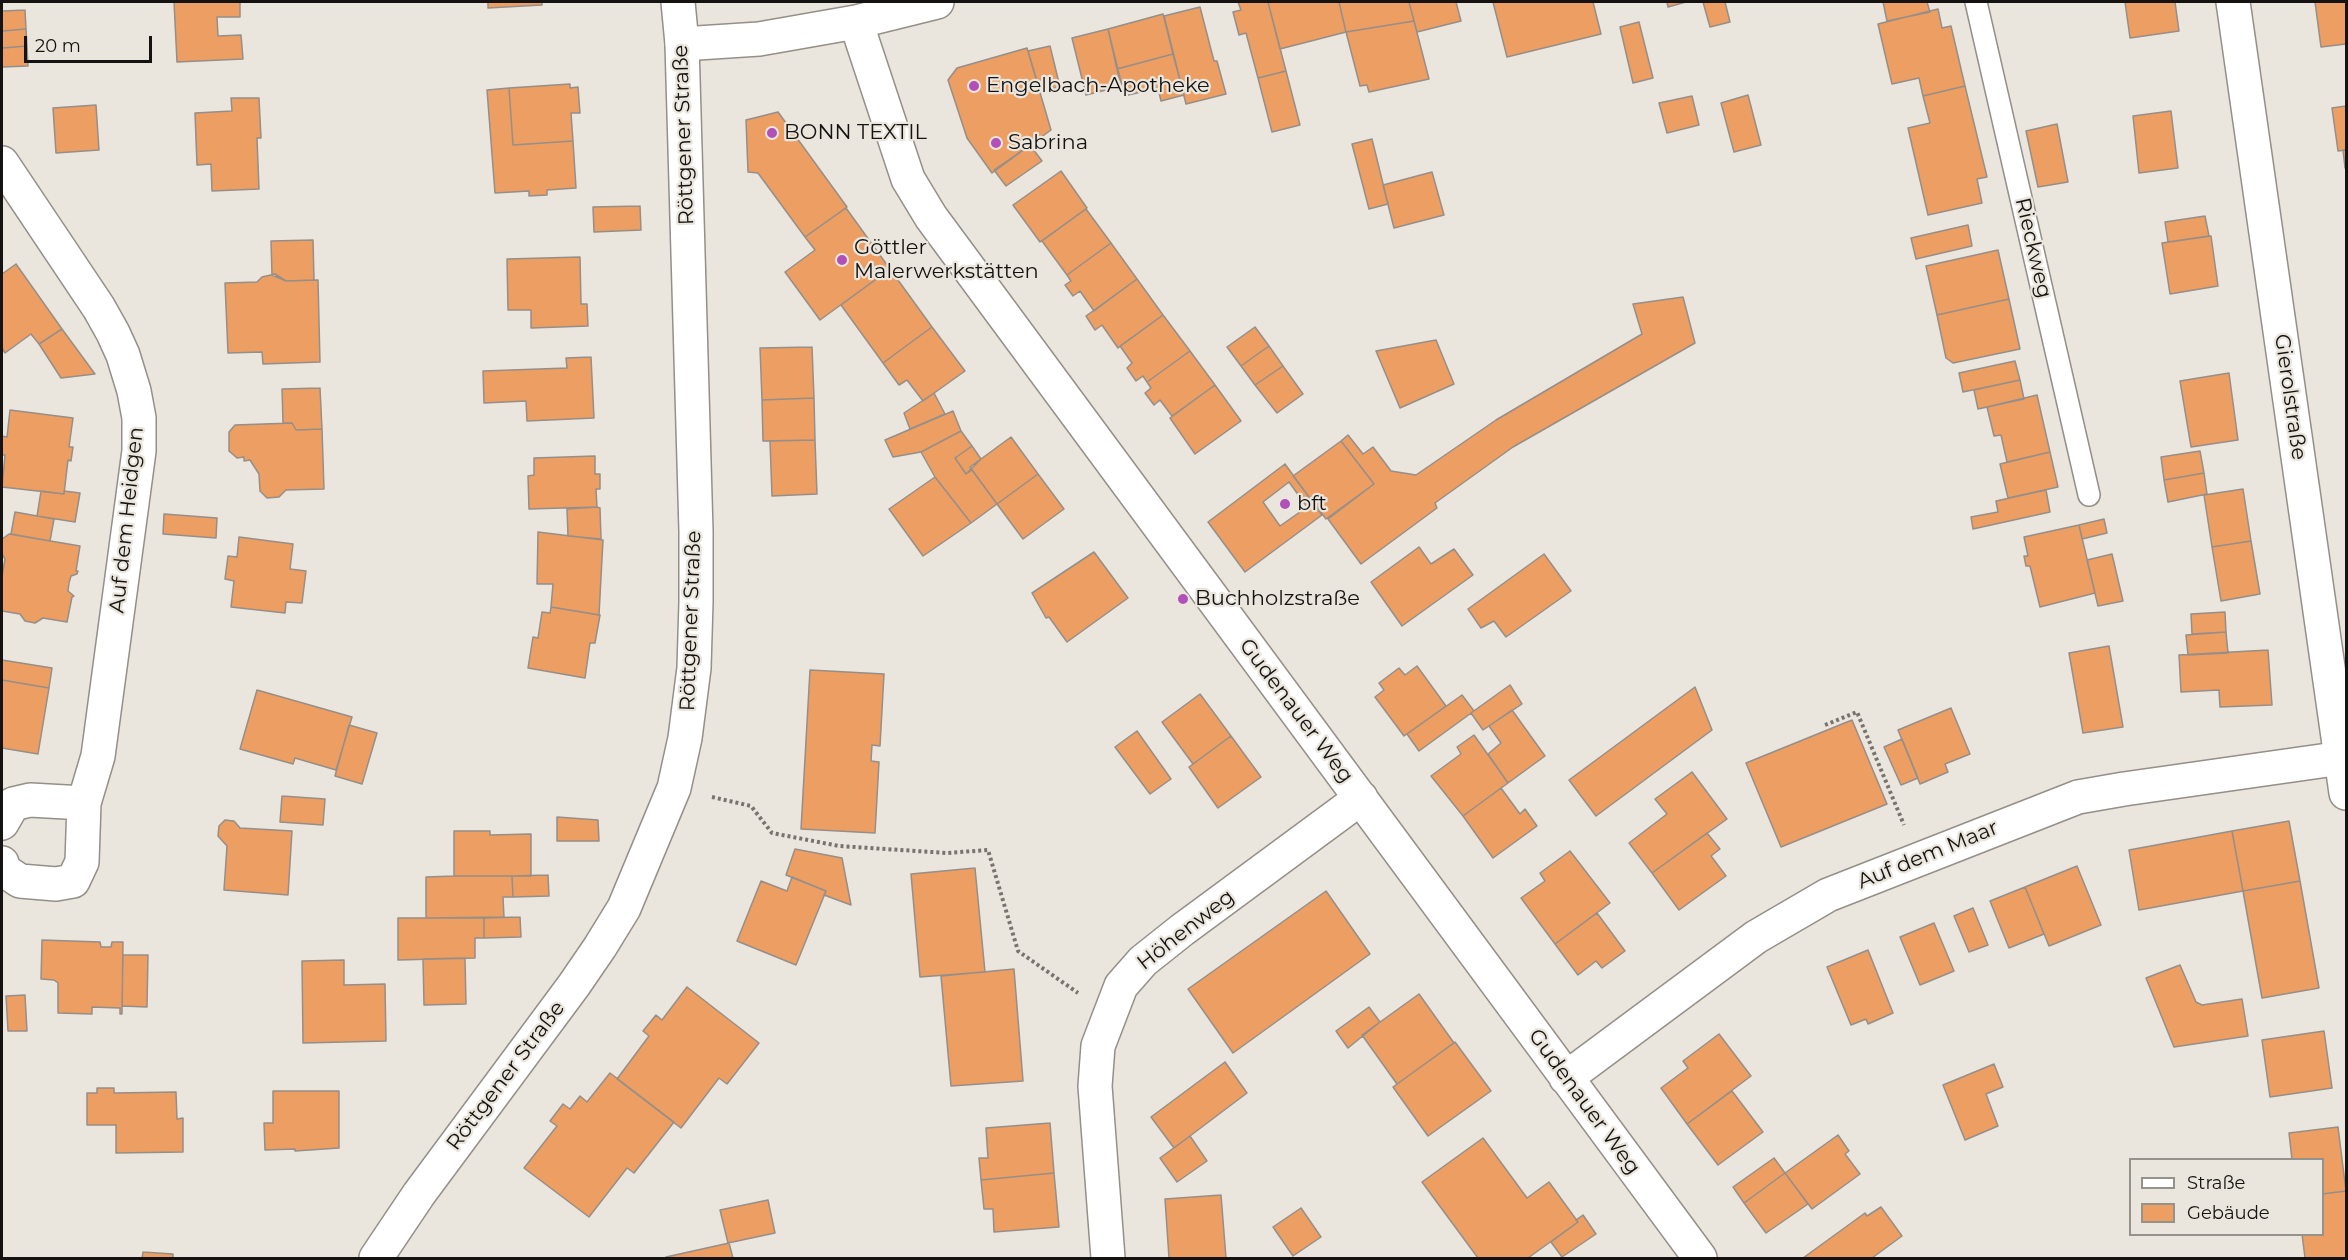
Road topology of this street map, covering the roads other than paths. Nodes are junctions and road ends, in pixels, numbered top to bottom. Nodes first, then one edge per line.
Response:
1 (678, 2) edge
2 (937, 2) edge
3 (1976, 2) edge
4 (2233, 2) edge
5 (856, 22) junction
6 (682, 44) junction
7 (2, 163) edge
8 (2089, 495) dead end
9 (2335, 617) edge
10 (2342, 758) junction
11 (2346, 792) edge
12 (1361, 798) junction
13 (84, 803) junction
14 (5, 808) edge
15 (2, 863) edge
16 (1566, 1078) junction
17 (376, 1258) edge
18 (1108, 1258) edge
19 (1700, 1258) edge

1 - 6 street, Röttgener Straße
2 - 5 street
3 - 8 lane, Rieckweg
4 - 9 street, Gierolstraße
5 - 6 street
5 - 12 street, Gudenauer Weg
6 - 17 street, Röttgener Straße
7 - 13 street, Auf dem Heidgen
9 - 10 street, Gierolstraße
10 - 11 street, Gierolstraße
10 - 16 street, Auf dem Maar
12 - 16 street, Gudenauer Weg
12 - 18 street, Höhenweg
13 - 14 street
13 - 15 street, Auf dem Heidgen
16 - 19 street, Gudenauer Weg

